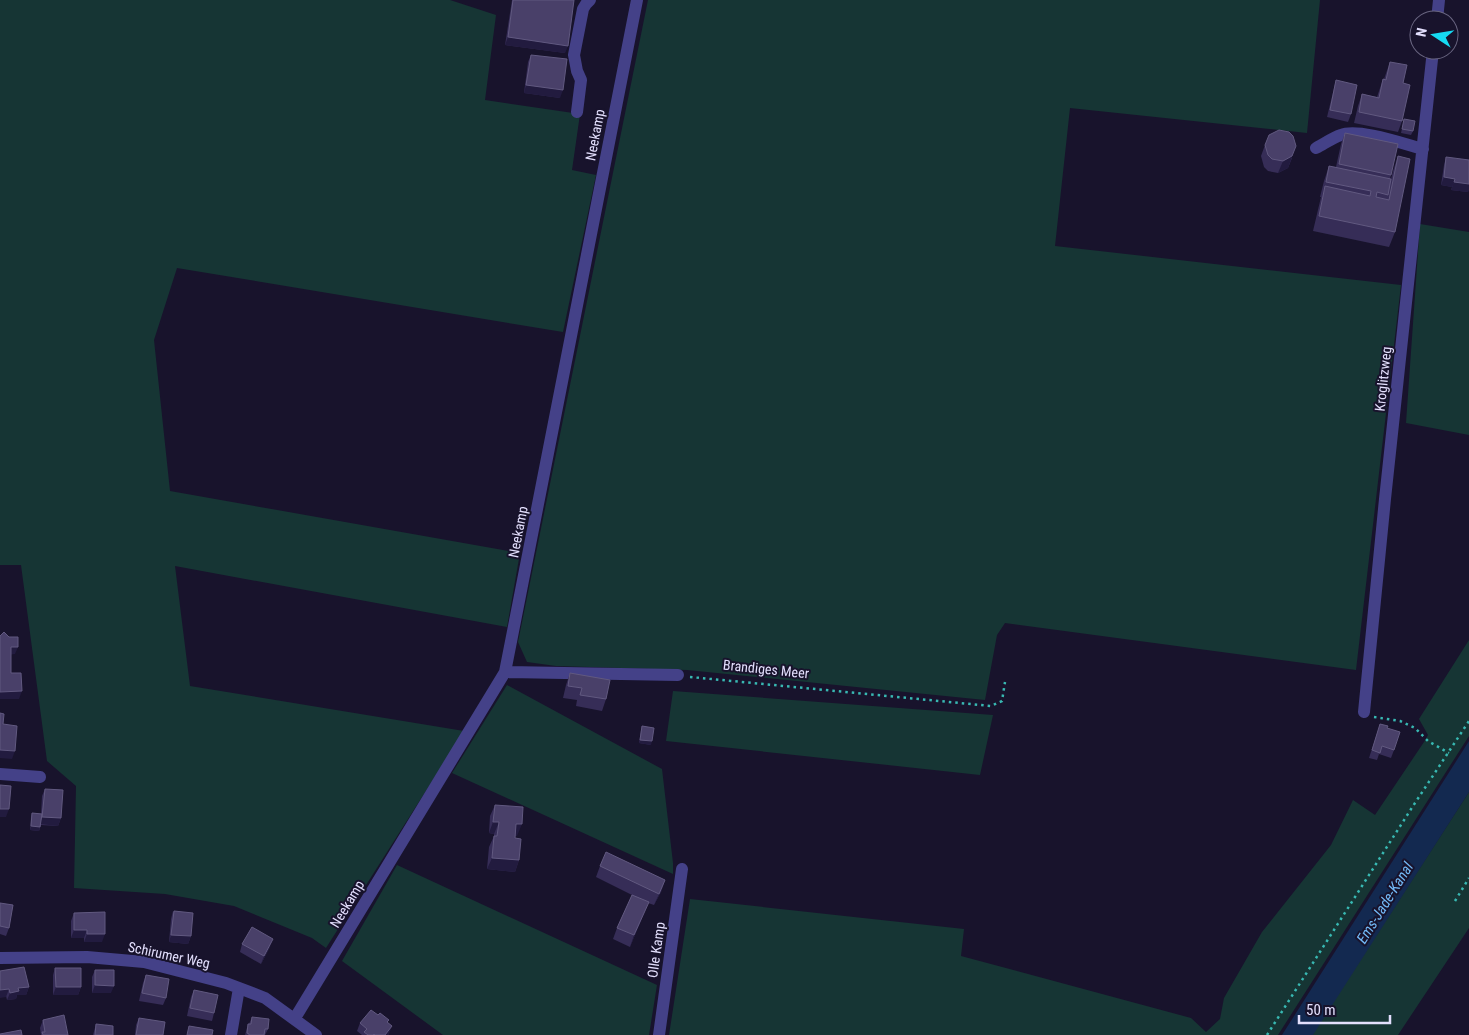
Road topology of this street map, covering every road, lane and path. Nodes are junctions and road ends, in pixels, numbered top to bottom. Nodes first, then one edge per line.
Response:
1 (590, 0) edge
2 (637, 0) edge
3 (1433, 60) edge
4 (577, 112) dead end
5 (1316, 148) dead end
6 (1423, 149) junction
7 (506, 672) junction
8 (678, 675) joint
9 (1005, 682) dead end
10 (1364, 712) joint
11 (1469, 721) edge
12 (1449, 753) junction
13 (0, 774) edge
14 (40, 777) dead end
15 (682, 869) dead end
16 (1469, 878) edge
17 (1455, 901) dead end
18 (0, 958) edge
19 (239, 988) junction
20 (294, 1018) junction
21 (230, 1035) edge
22 (316, 1035) edge
23 (659, 1035) edge
24 (1267, 1035) edge

1 - 4 street
2 - 7 street, Neekamp
3 - 6 street, Kroglitzweg
5 - 6 street
6 - 10 street, Kroglitzweg
7 - 8 street
7 - 20 street, Neekamp
8 - 9 path, Brandiges Meer
10 - 12 path
11 - 12 path
12 - 24 path
13 - 14 street
15 - 23 street, Olle Kamp
16 - 17 path
18 - 19 street, Schirumer Weg
19 - 20 street, Schirumer Weg
19 - 21 street
20 - 22 street, Schirumer Weg

